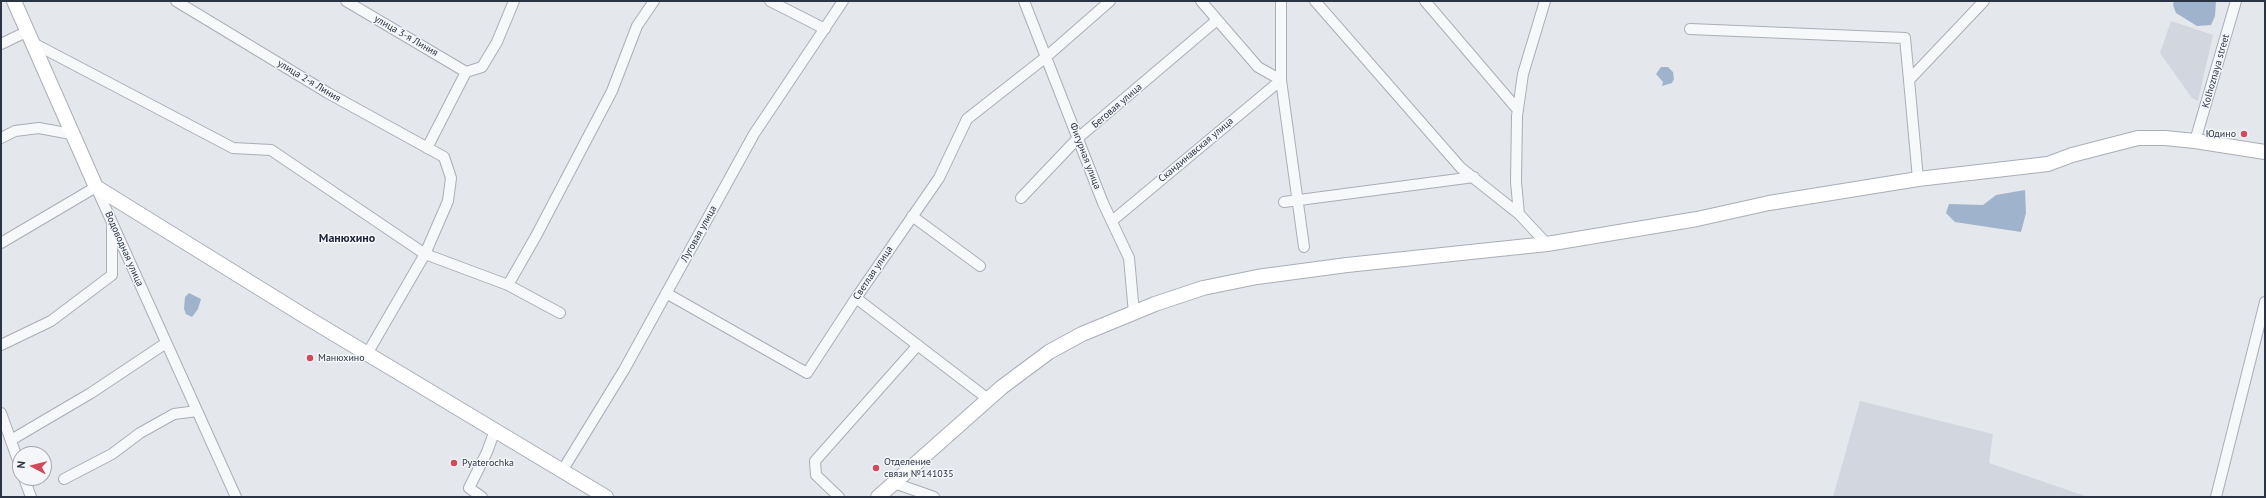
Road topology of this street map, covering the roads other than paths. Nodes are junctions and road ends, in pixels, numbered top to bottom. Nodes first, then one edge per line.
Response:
1 (14, 1) edge
2 (176, 1) edge
3 (346, 1) edge
4 (654, 1) edge
5 (770, 1) edge
6 (843, 1) edge
7 (1024, 1) edge
8 (1110, 1) edge
9 (1201, 1) edge
10 (1281, 1) edge
11 (1315, 1) edge
12 (1425, 1) edge
13 (1984, 1) edge
14 (2236, 1) edge
15 (513, 2) edge
16 (1542, 3) edge
17 (1217, 20) junction
18 (825, 28) junction
19 (1690, 29) dead end
20 (30, 37) junction
21 (1, 44) edge
22 (1046, 57) junction
23 (466, 72) junction
24 (1281, 80) junction
25 (1909, 80) junction
26 (1518, 110) junction
27 (71, 134) junction
28 (1, 138) edge
29 (1078, 138) junction
30 (2195, 141) junction
31 (427, 148) junction
32 (2265, 152) edge
33 (1474, 177) junction
34 (1918, 179) junction
35 (96, 186) junction
36 (1021, 198) dead end
37 (1298, 200) junction
38 (1284, 202) dead end
39 (1519, 214) junction
40 (912, 216) junction
41 (1112, 221) junction
42 (112, 224) junction
43 (1, 243) edge
44 (1547, 244) junction
45 (1304, 247) dead end
46 (425, 254) junction
47 (980, 266) dead end
48 (508, 285) junction
49 (666, 293) junction
50 (856, 298) junction
51 (2265, 302) edge
52 (1134, 313) junction
53 (560, 314) dead end
54 (166, 342) junction
55 (1, 345) edge
56 (918, 345) junction
57 (367, 354) junction
58 (988, 399) junction
59 (197, 411) junction
60 (1, 414) edge
61 (495, 430) junction
62 (11, 440) junction
63 (13, 446) edge
64 (562, 471) junction
65 (64, 478) dead end
66 (894, 483) junction
67 (27, 486) edge
68 (31, 497) edge
69 (236, 497) edge
70 (482, 497) edge
71 (606, 497) edge
72 (839, 497) edge
73 (878, 497) edge
74 (934, 497) edge
75 (2216, 497) edge

1 - 20 street, Водоводная улица
2 - 31 street, улица 2-я Линия
3 - 23 street, улица 3-я Линия
4 - 48 street
5 - 18 street
6 - 18 street, Луговая улица
7 - 22 street, Фигурная улица
8 - 22 street, Светлая улица
9 - 17 street
10 - 24 street
11 - 33 street
12 - 26 street
13 - 25 street
14 - 30 street, Kolhoznaya street
15 - 23 street
16 - 26 street
17 - 24 street
17 - 29 street, Беговая улица
18 - 49 street, Луговая улица
19 - 25 street
20 - 21 street
20 - 27 street, Водоводная улица
20 - 46 street
22 - 29 street, Фигурная улица
22 - 40 street, Светлая улица
23 - 31 street
24 - 37 street
24 - 41 street, Скандинавская улица
25 - 34 street
26 - 39 street
27 - 28 street
27 - 35 street, Водоводная улица
29 - 36 street, Беговая улица
29 - 41 street, Фигурная улица
30 - 32 street
30 - 34 street
31 - 46 street, улица 2-я Линия
33 - 37 street
33 - 39 street
34 - 44 street
35 - 42 street, Водоводная улица
35 - 43 street
35 - 57 street
37 - 38 street
37 - 45 street
39 - 44 street
40 - 47 street
40 - 50 street, Светлая улица
41 - 52 street, Фигурная улица
42 - 54 street, Водоводная улица
42 - 55 street
44 - 52 street
46 - 48 street
46 - 57 street
48 - 53 street
49 - 50 street, Светлая улица
49 - 64 street, Луговая улица
50 - 56 street
51 - 75 street
52 - 58 street
54 - 59 street, Водоводная улица
54 - 62 street
56 - 58 street
56 - 72 street
57 - 61 street
58 - 66 street
59 - 65 street
59 - 69 street, Водоводная улица
60 - 62 street
61 - 64 street
61 - 70 street
62 - 63 street
64 - 71 street
66 - 73 street
66 - 74 street
67 - 68 street

